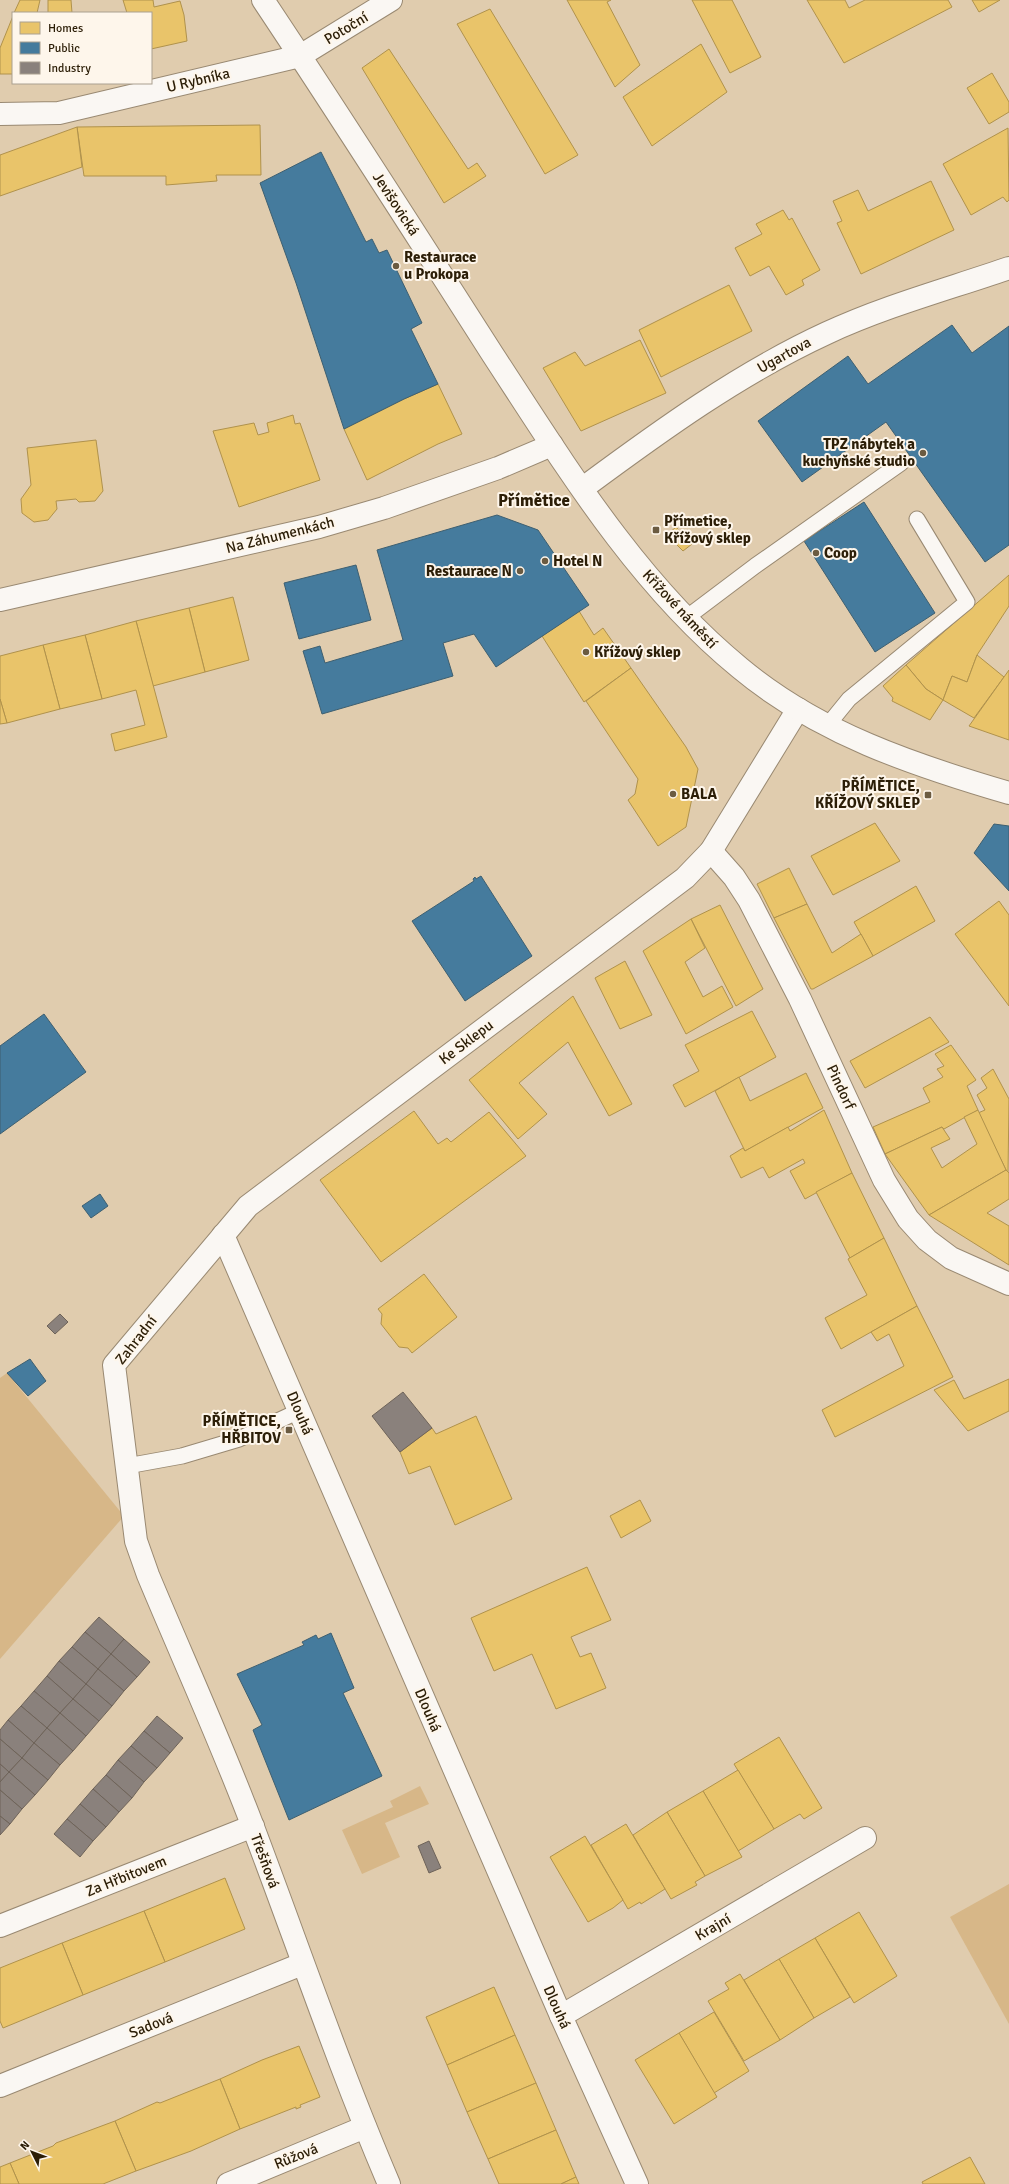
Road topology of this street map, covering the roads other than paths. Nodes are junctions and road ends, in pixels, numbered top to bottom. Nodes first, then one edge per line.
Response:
1 (263, 0) edge
2 (391, 0) edge
3 (300, 56) junction
4 (0, 114) edge
5 (1009, 268) edge
6 (552, 445) junction
7 (901, 463) dead end
8 (583, 488) junction
9 (917, 519) dead end
10 (0, 600) edge
11 (686, 618) junction
12 (798, 709) junction
13 (827, 726) junction
14 (1009, 793) edge
15 (711, 851) junction
16 (223, 1234) junction
17 (1009, 1284) edge
18 (299, 1411) junction
19 (127, 1466) junction
20 (136, 1541) joint
21 (253, 1826) junction
22 (865, 1838) dead end
23 (0, 1926) edge
24 (302, 1964) junction
25 (561, 2016) junction
26 (0, 2086) edge
27 (365, 2127) junction
28 (228, 2184) edge
29 (389, 2184) edge
30 (637, 2184) edge

1 - 3 street, Jevišovická
2 - 3 street, Potoční
3 - 4 street, U Rybníka
3 - 6 street, Jevišovická
5 - 8 street, Ugartova
6 - 8 street, Jevišovická
6 - 10 street, Na Záhumenkách
7 - 11 lane
8 - 11 street, Křížové náměstí
9 - 13 lane
11 - 12 street, Křížové náměstí
12 - 13 street, Křížové náměstí
12 - 15 street
13 - 14 street, Křížové náměstí
15 - 16 street, Ke Sklepu
15 - 17 street, Pindorf
16 - 18 street, Dlouhá
16 - 19 street, Zahradní
18 - 19 lane
18 - 25 street, Dlouhá
19 - 20 street, Zahradní
20 - 21 street, Třešňová
21 - 23 street, Za Hřbitovem
21 - 24 street, Třešňová
22 - 25 street, Krajní
24 - 26 street, Sadová
24 - 27 street, Třešňová
25 - 30 street, Dlouhá
27 - 28 street, Růžová
27 - 29 street, Třešňová

